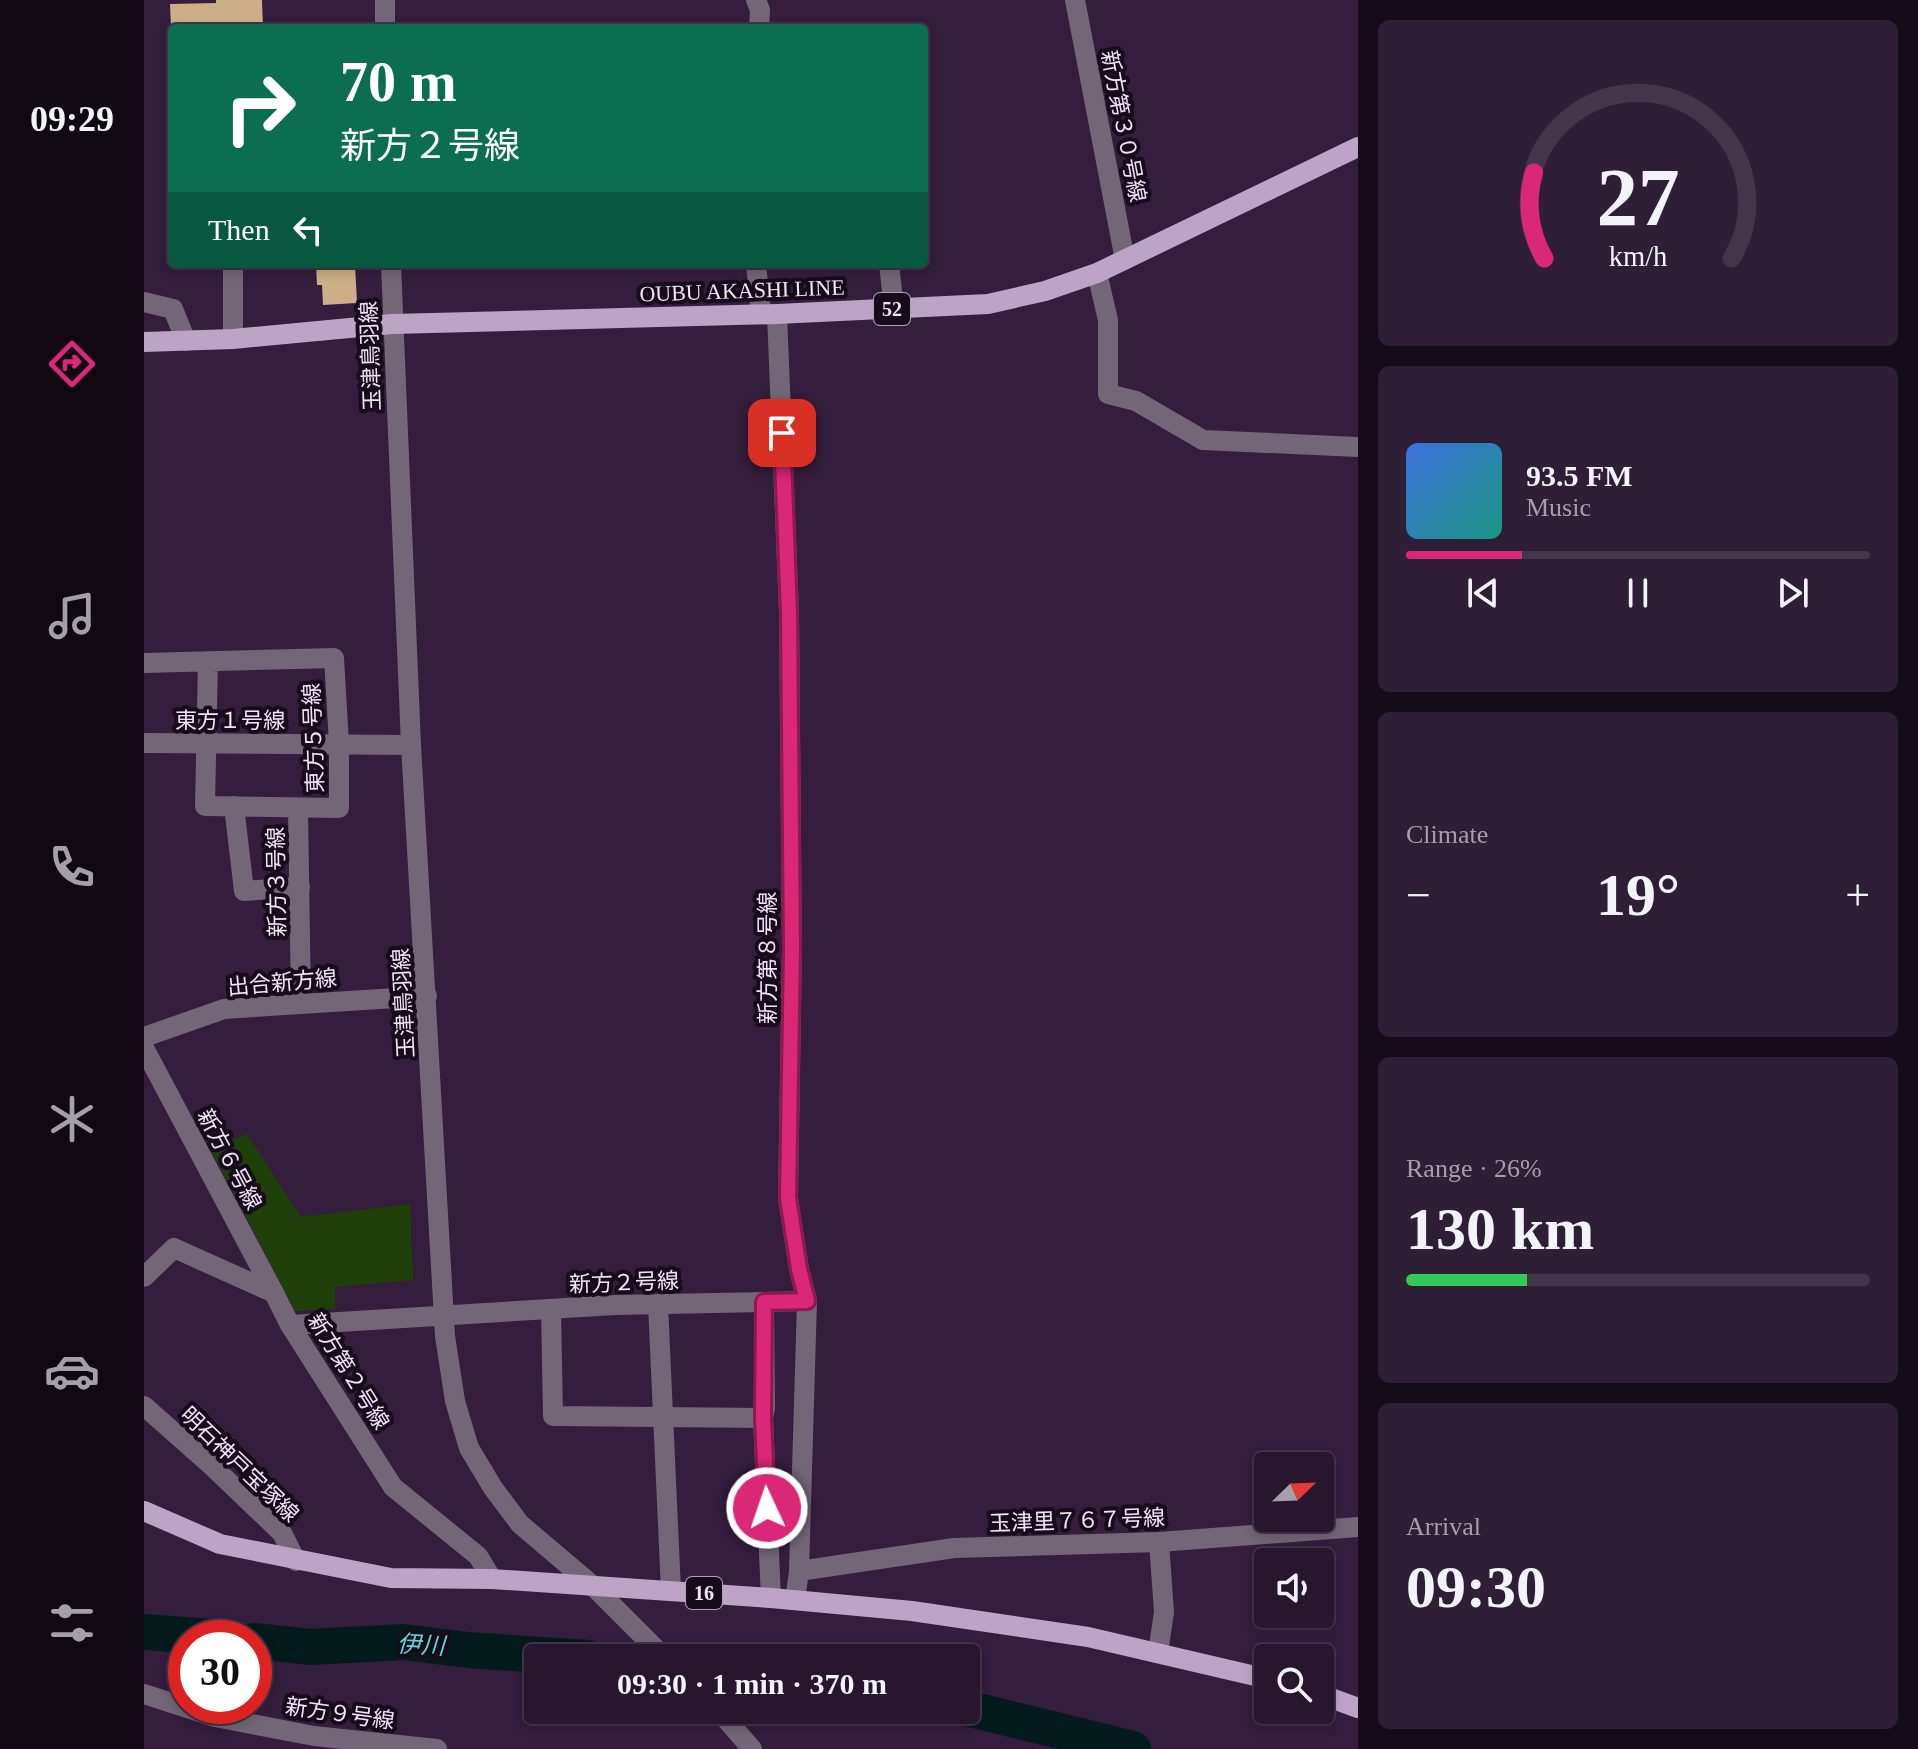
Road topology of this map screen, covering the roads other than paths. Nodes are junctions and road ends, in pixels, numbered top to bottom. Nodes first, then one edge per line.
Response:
1 (385, 0) edge
2 (756, 0) edge
3 (1075, 0) edge
4 (385, 24) edge
5 (759, 24) edge
6 (1358, 147) edge
7 (1125, 260) junction
8 (233, 268) edge
9 (391, 268) edge
10 (757, 268) edge
11 (889, 268) edge
12 (1097, 273) junction
13 (144, 302) edge
14 (894, 309) junction
15 (769, 314) junction
16 (392, 324) junction
17 (233, 339) junction
18 (186, 341) junction
19 (144, 342) edge
20 (1358, 447) edge
21 (208, 661) junction
22 (144, 663) edge
23 (144, 743) edge
24 (339, 744) junction
25 (205, 745) junction
26 (411, 745) junction
27 (234, 806) junction
28 (298, 808) junction
29 (300, 887) junction
30 (427, 996) junction
31 (301, 1003) junction
32 (144, 1037) edge
33 (144, 1048) edge
34 (144, 1277) edge
35 (274, 1293) junction
36 (807, 1301) junction
37 (764, 1302) junction
38 (658, 1304) junction
39 (551, 1309) junction
40 (444, 1316) junction
41 (290, 1325) junction
42 (144, 1406) edge
43 (662, 1418) junction
44 (763, 1418) junction
45 (144, 1511) edge
46 (1358, 1527) edge
47 (1159, 1542) junction
48 (296, 1561) junction
49 (799, 1571) junction
50 (492, 1579) junction
51 (592, 1585) junction
52 (671, 1591) junction
53 (771, 1598) junction
54 (795, 1600) junction
55 (651, 1644) edge
56 (1158, 1653) junction
57 (1254, 1676) edge
58 (144, 1694) edge
59 (1334, 1699) edge
60 (1358, 1708) edge
61 (730, 1724) edge
62 (402, 1747) edge
63 (437, 1749) edge
64 (752, 1749) edge

1 - 4 street
2 - 5 street
3 - 7 street, 新方第３０号線
6 - 7 main road, OUBU AKASHI LINE / 52
7 - 12 main road, OUBU AKASHI LINE / 52
8 - 17 street
9 - 16 street, 玉津鳥羽線
10 - 15 street, 新方第８号線
11 - 14 street
12 - 14 main road, OUBU AKASHI LINE / 52
12 - 20 street
13 - 18 street
14 - 15 main road, OUBU AKASHI LINE / 52
15 - 16 main road, OUBU AKASHI LINE / 52
15 - 36 street, 新方第８号線
16 - 17 main road, OUBU AKASHI LINE / 52
16 - 26 street, 玉津鳥羽線
17 - 18 main road, OUBU AKASHI LINE / 52
18 - 19 main road, OUBU AKASHI LINE / 52
21 - 22 street, 東方５号線
21 - 24 street, 東方５号線
21 - 25 street, 東方５号線
23 - 25 street, 東方１号線
24 - 25 street, 東方１号線
24 - 26 street, 東方１号線
24 - 28 street, 東方５号線
25 - 27 street, 東方５号線
26 - 30 street, 玉津鳥羽線
27 - 28 street, 東方５号線
27 - 29 street
28 - 29 street, 新方３号線
29 - 31 street, 新方３号線
30 - 31 street, 出合新方線
30 - 40 street, 玉津鳥羽線
31 - 32 street, 出合新方線
33 - 35 street, 新方６号線
34 - 35 street
35 - 41 street, 新方第２号線
36 - 37 street, 新方２号線
36 - 49 street, 新方第８号線
37 - 38 street, 新方２号線
37 - 44 street
38 - 39 street, 新方２号線
38 - 43 street
39 - 40 street, 新方２号線
39 - 43 street
40 - 41 street, 新方２号線
40 - 51 street, 玉津鳥羽線
41 - 50 street, 新方第２号線
42 - 48 street, 明石神戸宝塚線
43 - 44 street
43 - 52 street
44 - 53 street
45 - 48 main road, 16
46 - 47 street, 玉津里７６７号線
47 - 49 street, 玉津里７６７号線
47 - 56 street
48 - 50 main road, 16
49 - 54 street, 新方第８号線
50 - 51 main road, 16
51 - 52 main road, 16
51 - 55 street, 玉津鳥羽線
52 - 53 main road, 16
53 - 54 main road, 16
54 - 56 main road, 16
56 - 57 main road, 16
58 - 62 street, 新方９号線
59 - 60 main road
61 - 64 street
62 - 63 street, 新方９号線

